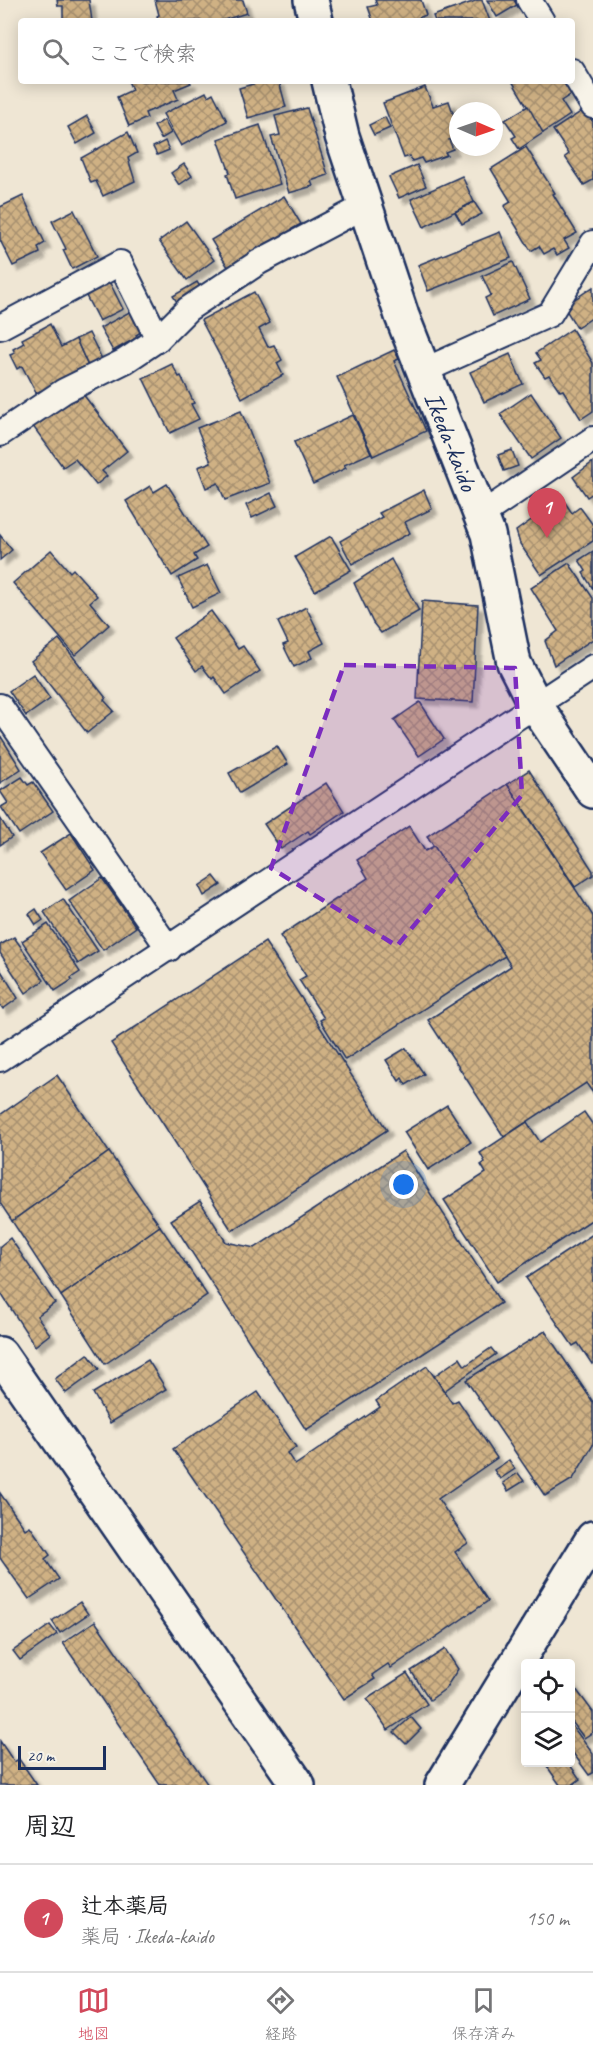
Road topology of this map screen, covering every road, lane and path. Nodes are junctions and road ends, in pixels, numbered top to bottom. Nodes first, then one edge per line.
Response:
1 (311, 0) edge
2 (529, 0) edge
3 (315, 18) edge
4 (540, 18) edge
5 (575, 76) edge
6 (330, 84) edge
7 (593, 106) edge
8 (365, 206) junction
9 (593, 243) edge
10 (0, 327) edge
11 (158, 339) junction
12 (423, 371) junction
13 (0, 434) edge
14 (593, 439) edge
15 (481, 516) junction
16 (593, 667) edge
17 (0, 706) edge
18 (536, 706) junction
19 (593, 791) edge
20 (169, 950) junction
21 (0, 1059) edge
22 (0, 1354) edge
23 (593, 1538) edge
24 (298, 1785) edge
25 (442, 1785) edge

1 - 3 street
2 - 4 street
5 - 7 street
6 - 8 street, Ikeda-kaido
8 - 11 street
8 - 12 street, Ikeda-kaido
9 - 12 street
10 - 11 street
11 - 13 street
12 - 15 street, Ikeda-kaido
14 - 15 street
15 - 18 street, Ikeda-kaido
16 - 18 street
17 - 20 street
18 - 19 street, Ikeda-kaido
18 - 20 street
20 - 21 street
22 - 24 street
23 - 25 street

